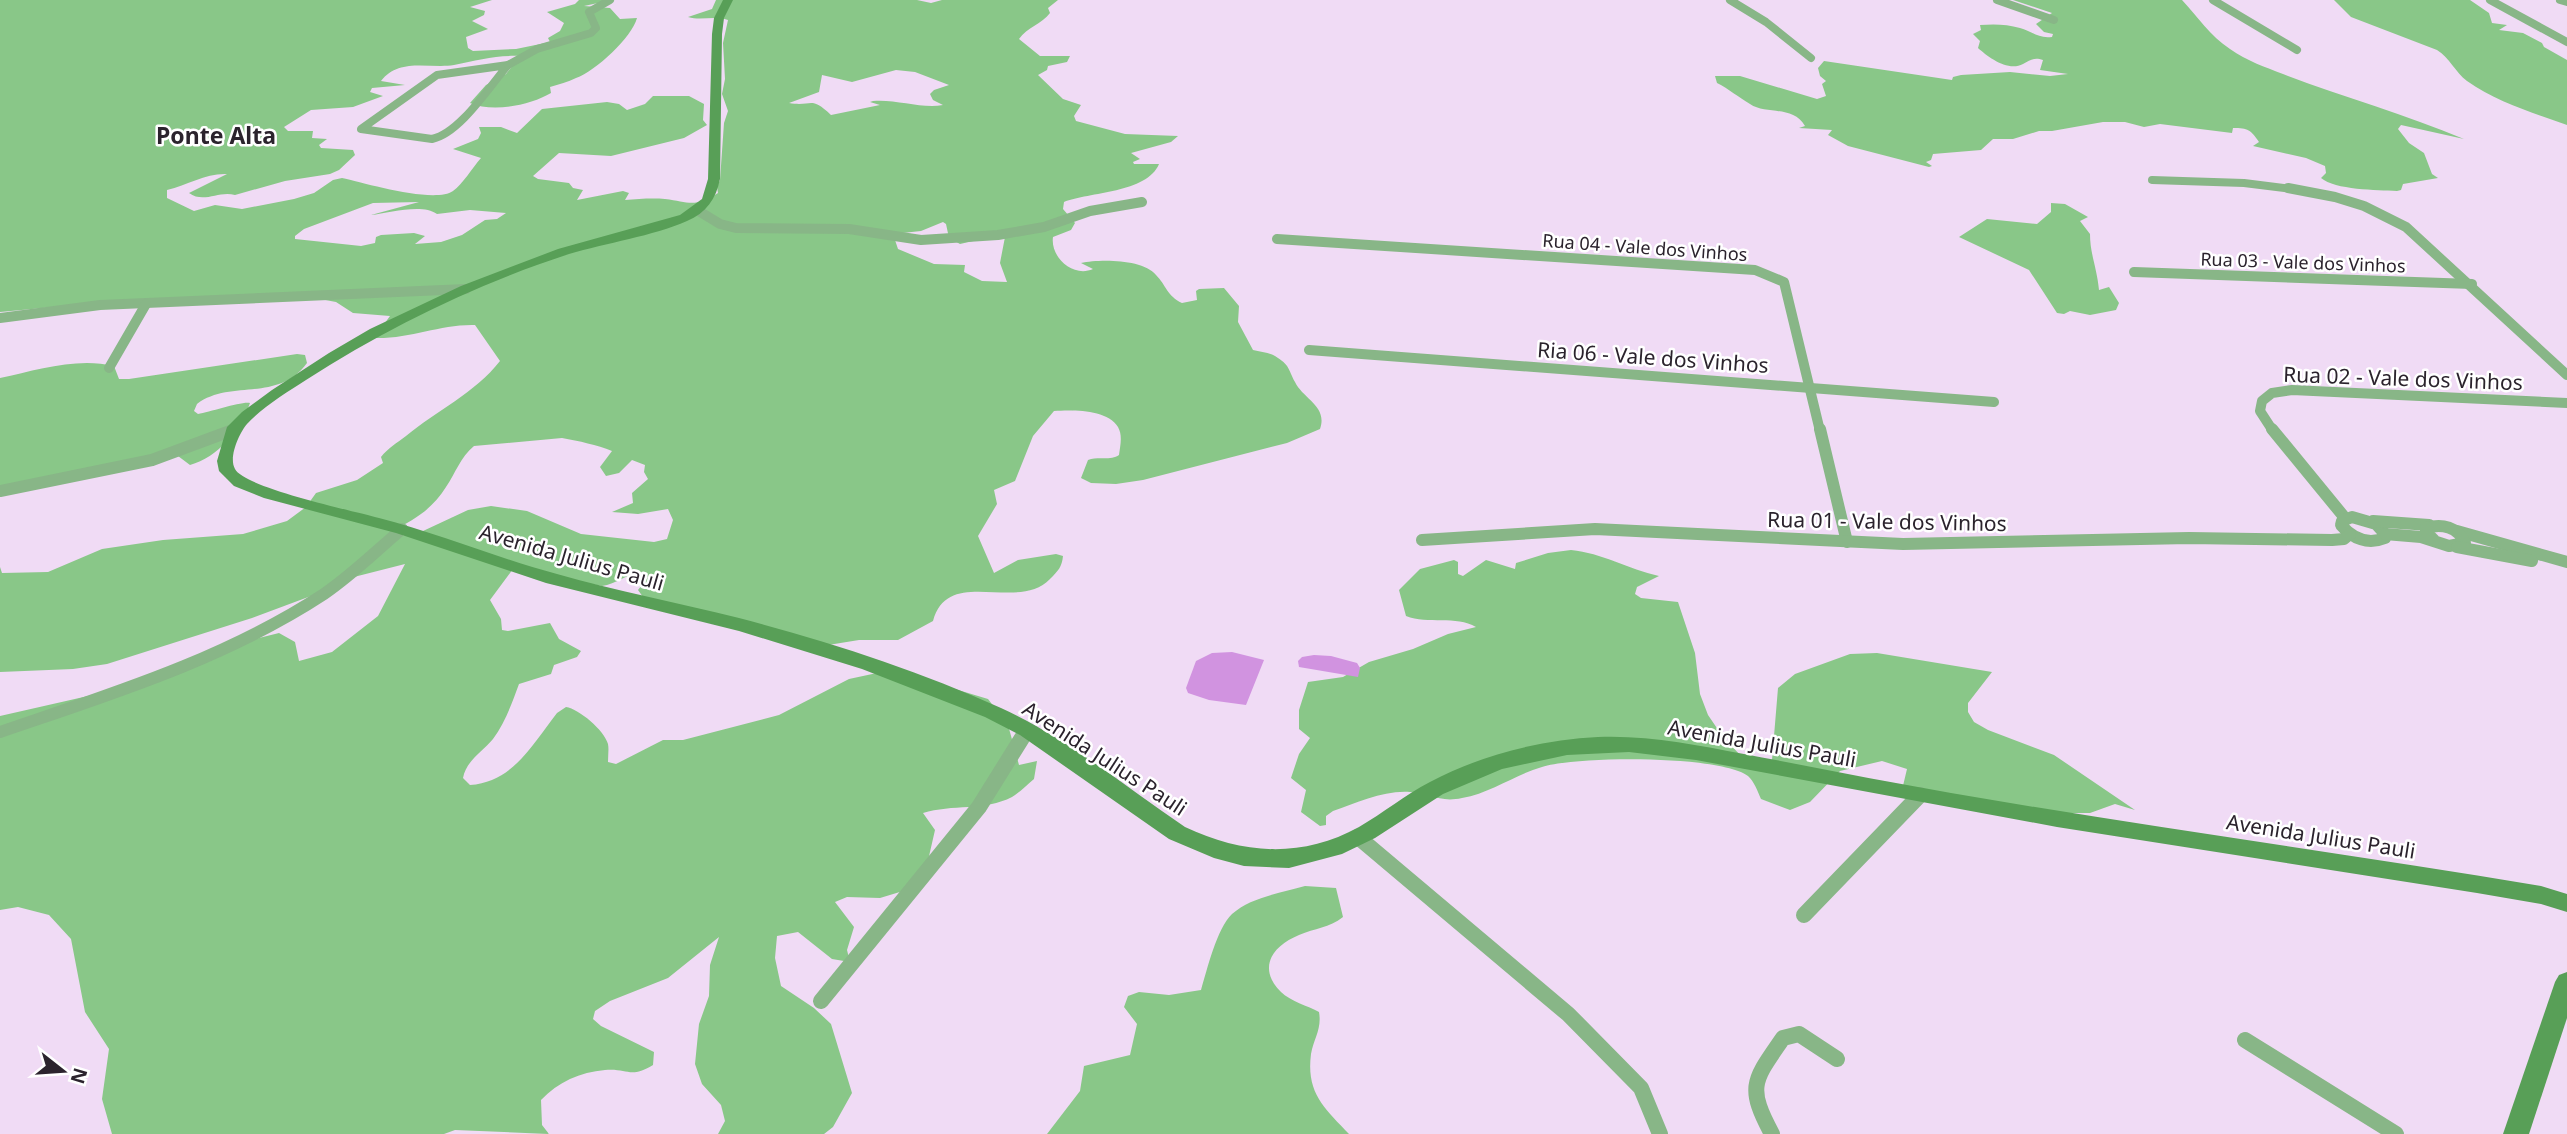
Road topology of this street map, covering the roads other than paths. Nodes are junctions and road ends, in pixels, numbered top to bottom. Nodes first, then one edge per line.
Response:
1 (610, 0) edge
2 (728, 0) edge
3 (1730, 0) edge
4 (1997, 0) edge
5 (2213, 0) edge
6 (2490, 0) edge
7 (2560, 0) edge
8 (2567, 2) edge
9 (2054, 20) dead end
10 (2567, 42) edge
11 (2297, 50) dead end
12 (1811, 58) dead end
13 (508, 65) junction
14 (2152, 180) dead end
15 (1142, 202) dead end
16 (697, 210) junction
17 (1277, 239) dead end
18 (2134, 272) dead end
19 (2472, 284) junction
20 (466, 289) junction
21 (146, 304) junction
22 (0, 318) edge
23 (1309, 350) dead end
24 (109, 368) dead end
25 (2567, 375) edge
26 (1810, 388) junction
27 (1994, 402) dead end
28 (2567, 403) edge
29 (233, 430) junction
30 (0, 491) edge
31 (2346, 518) junction
32 (2368, 520) junction
33 (2429, 525) junction
34 (402, 529) junction
35 (2457, 531) junction
36 (2350, 534) junction
37 (2385, 534) junction
38 (1422, 540) dead end
39 (2434, 540) junction
40 (1847, 542) junction
41 (2457, 547) junction
42 (2567, 562) edge
43 (2567, 570) edge
44 (1027, 730) junction
45 (0, 732) edge
46 (1920, 795) junction
47 (1358, 838) junction
48 (2567, 904) edge
49 (1804, 915) dead end
50 (2567, 982) edge
51 (821, 1001) dead end
52 (2245, 1040) dead end
53 (1837, 1059) dead end
54 (1660, 1134) edge
55 (1772, 1134) edge
56 (2396, 1134) edge
57 (2516, 1134) edge

1 - 13 street
2 - 16 street
3 - 12 street
4 - 9 street
5 - 11 street
6 - 10 street
7 - 8 street
13 - 13 street
14 - 19 street, Rua 02 - Vale dos Vinhos
15 - 16 street
16 - 20 street
17 - 26 street, Rua 04 - Vale dos Vinhos
18 - 19 street, Rua 03 - Vale dos Vinhos
19 - 25 street, Rua 02 - Vale dos Vinhos
20 - 21 street
20 - 29 street
21 - 22 street
21 - 24 street
23 - 26 street, Ria 06 - Vale dos Vinhos
26 - 27 street, Ria 06 - Vale dos Vinhos
26 - 40 street, Rua 04 - Vale dos Vinhos
28 - 31 street, Rua 02 - Vale dos Vinhos
29 - 30 street
29 - 34 street, Avenida Julius Pauli
31 - 32 street
31 - 36 street
32 - 33 street
32 - 37 street
33 - 35 street
33 - 39 street
34 - 44 street, Avenida Julius Pauli
34 - 45 street
35 - 41 street
35 - 42 street
36 - 37 street
36 - 40 street, Rua 01 - Vale dos Vinhos
37 - 39 street
38 - 40 street, Rua 01 - Vale dos Vinhos
39 - 41 street
41 - 43 street
44 - 47 street, Avenida Julius Pauli
44 - 51 street
46 - 47 street, Avenida Julius Pauli
46 - 48 street, Avenida Julius Pauli
46 - 49 street
47 - 54 street
50 - 57 street
52 - 56 street
53 - 55 street

